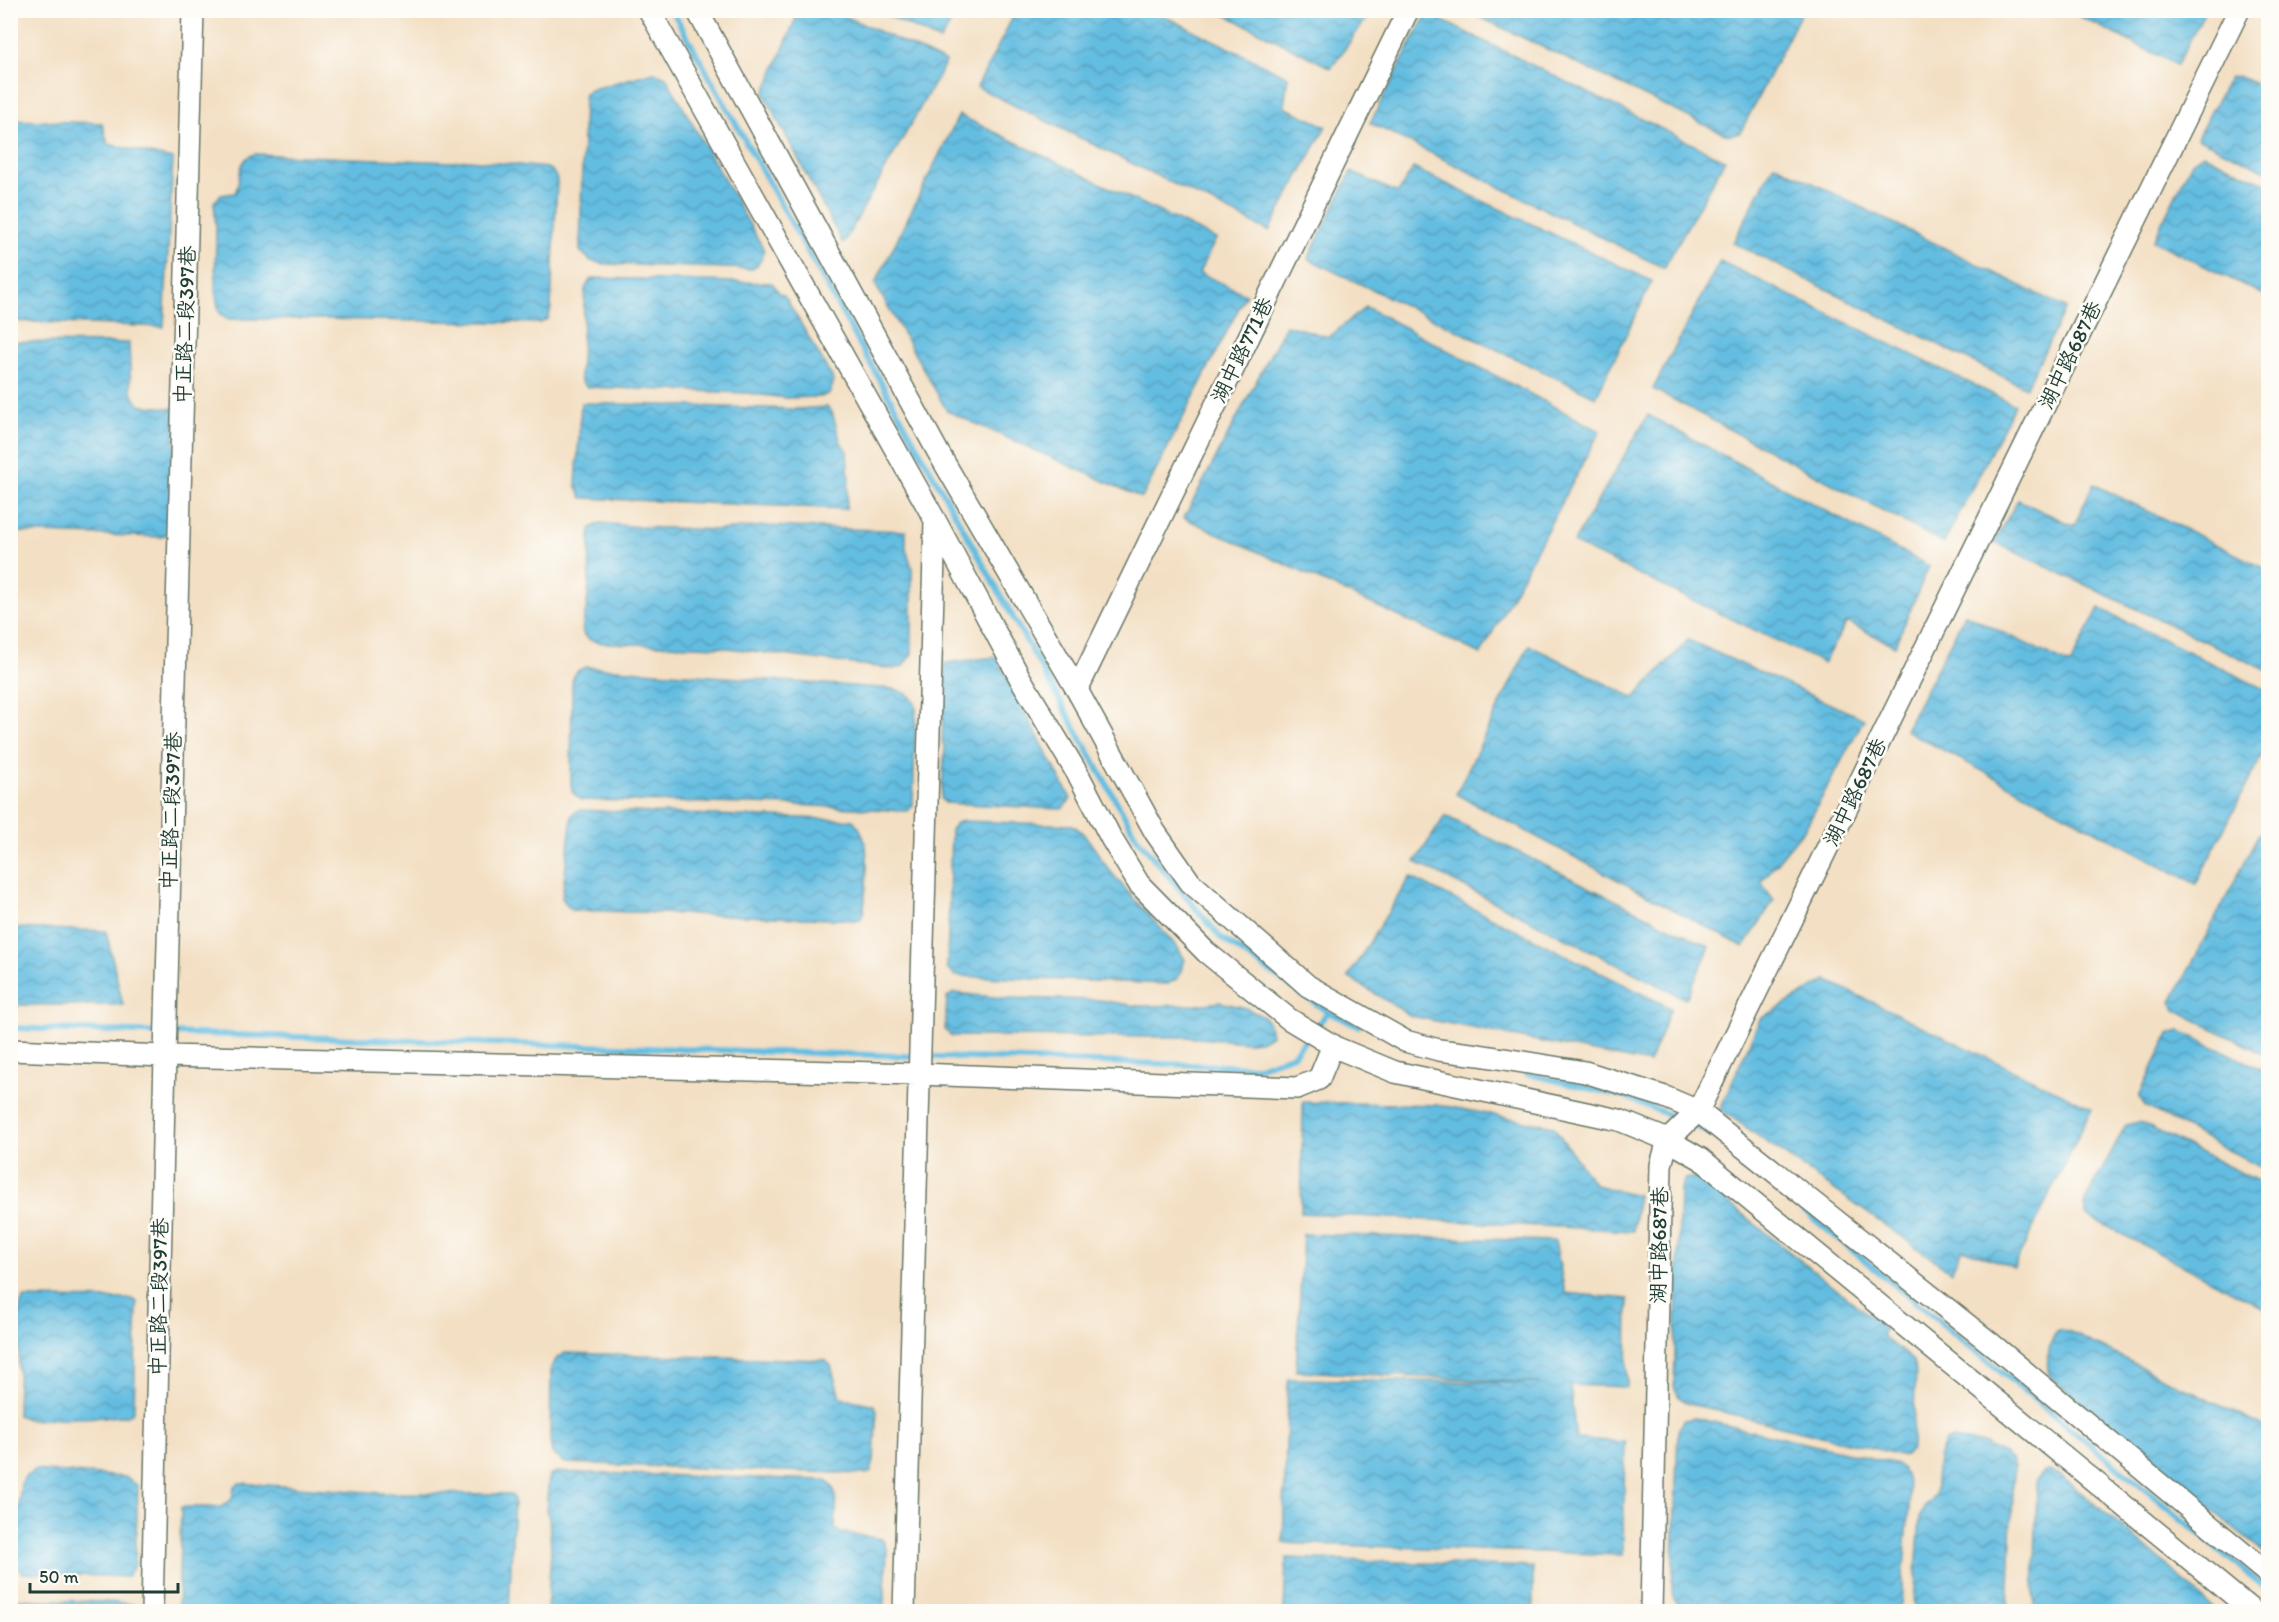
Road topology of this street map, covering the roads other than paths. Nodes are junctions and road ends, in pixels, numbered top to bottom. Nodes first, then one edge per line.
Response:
1 (193, 10) edge
2 (649, 10) edge
3 (697, 10) edge
4 (1408, 10) edge
5 (2240, 10) edge
6 (935, 520) junction
7 (1077, 690) junction
8 (1333, 1045) junction
9 (10, 1050) edge
10 (165, 1056) junction
11 (918, 1074) junction
12 (1698, 1111) junction
13 (1668, 1140) junction
14 (2268, 1574) edge
15 (152, 1611) edge
16 (904, 1611) edge
17 (1651, 1611) edge
18 (2254, 1611) edge

1 - 10 street, 中正路二段397巷
2 - 6 street
3 - 7 street
4 - 7 street, 湖中路771巷
5 - 12 street, 湖中路687巷
6 - 8 street
6 - 11 street
7 - 12 street
8 - 11 street
8 - 13 street
9 - 10 street
10 - 11 street
10 - 15 street, 中正路二段397巷
11 - 16 street
12 - 13 street, 湖中路687巷
12 - 14 street
13 - 17 street, 湖中路687巷
13 - 18 street

